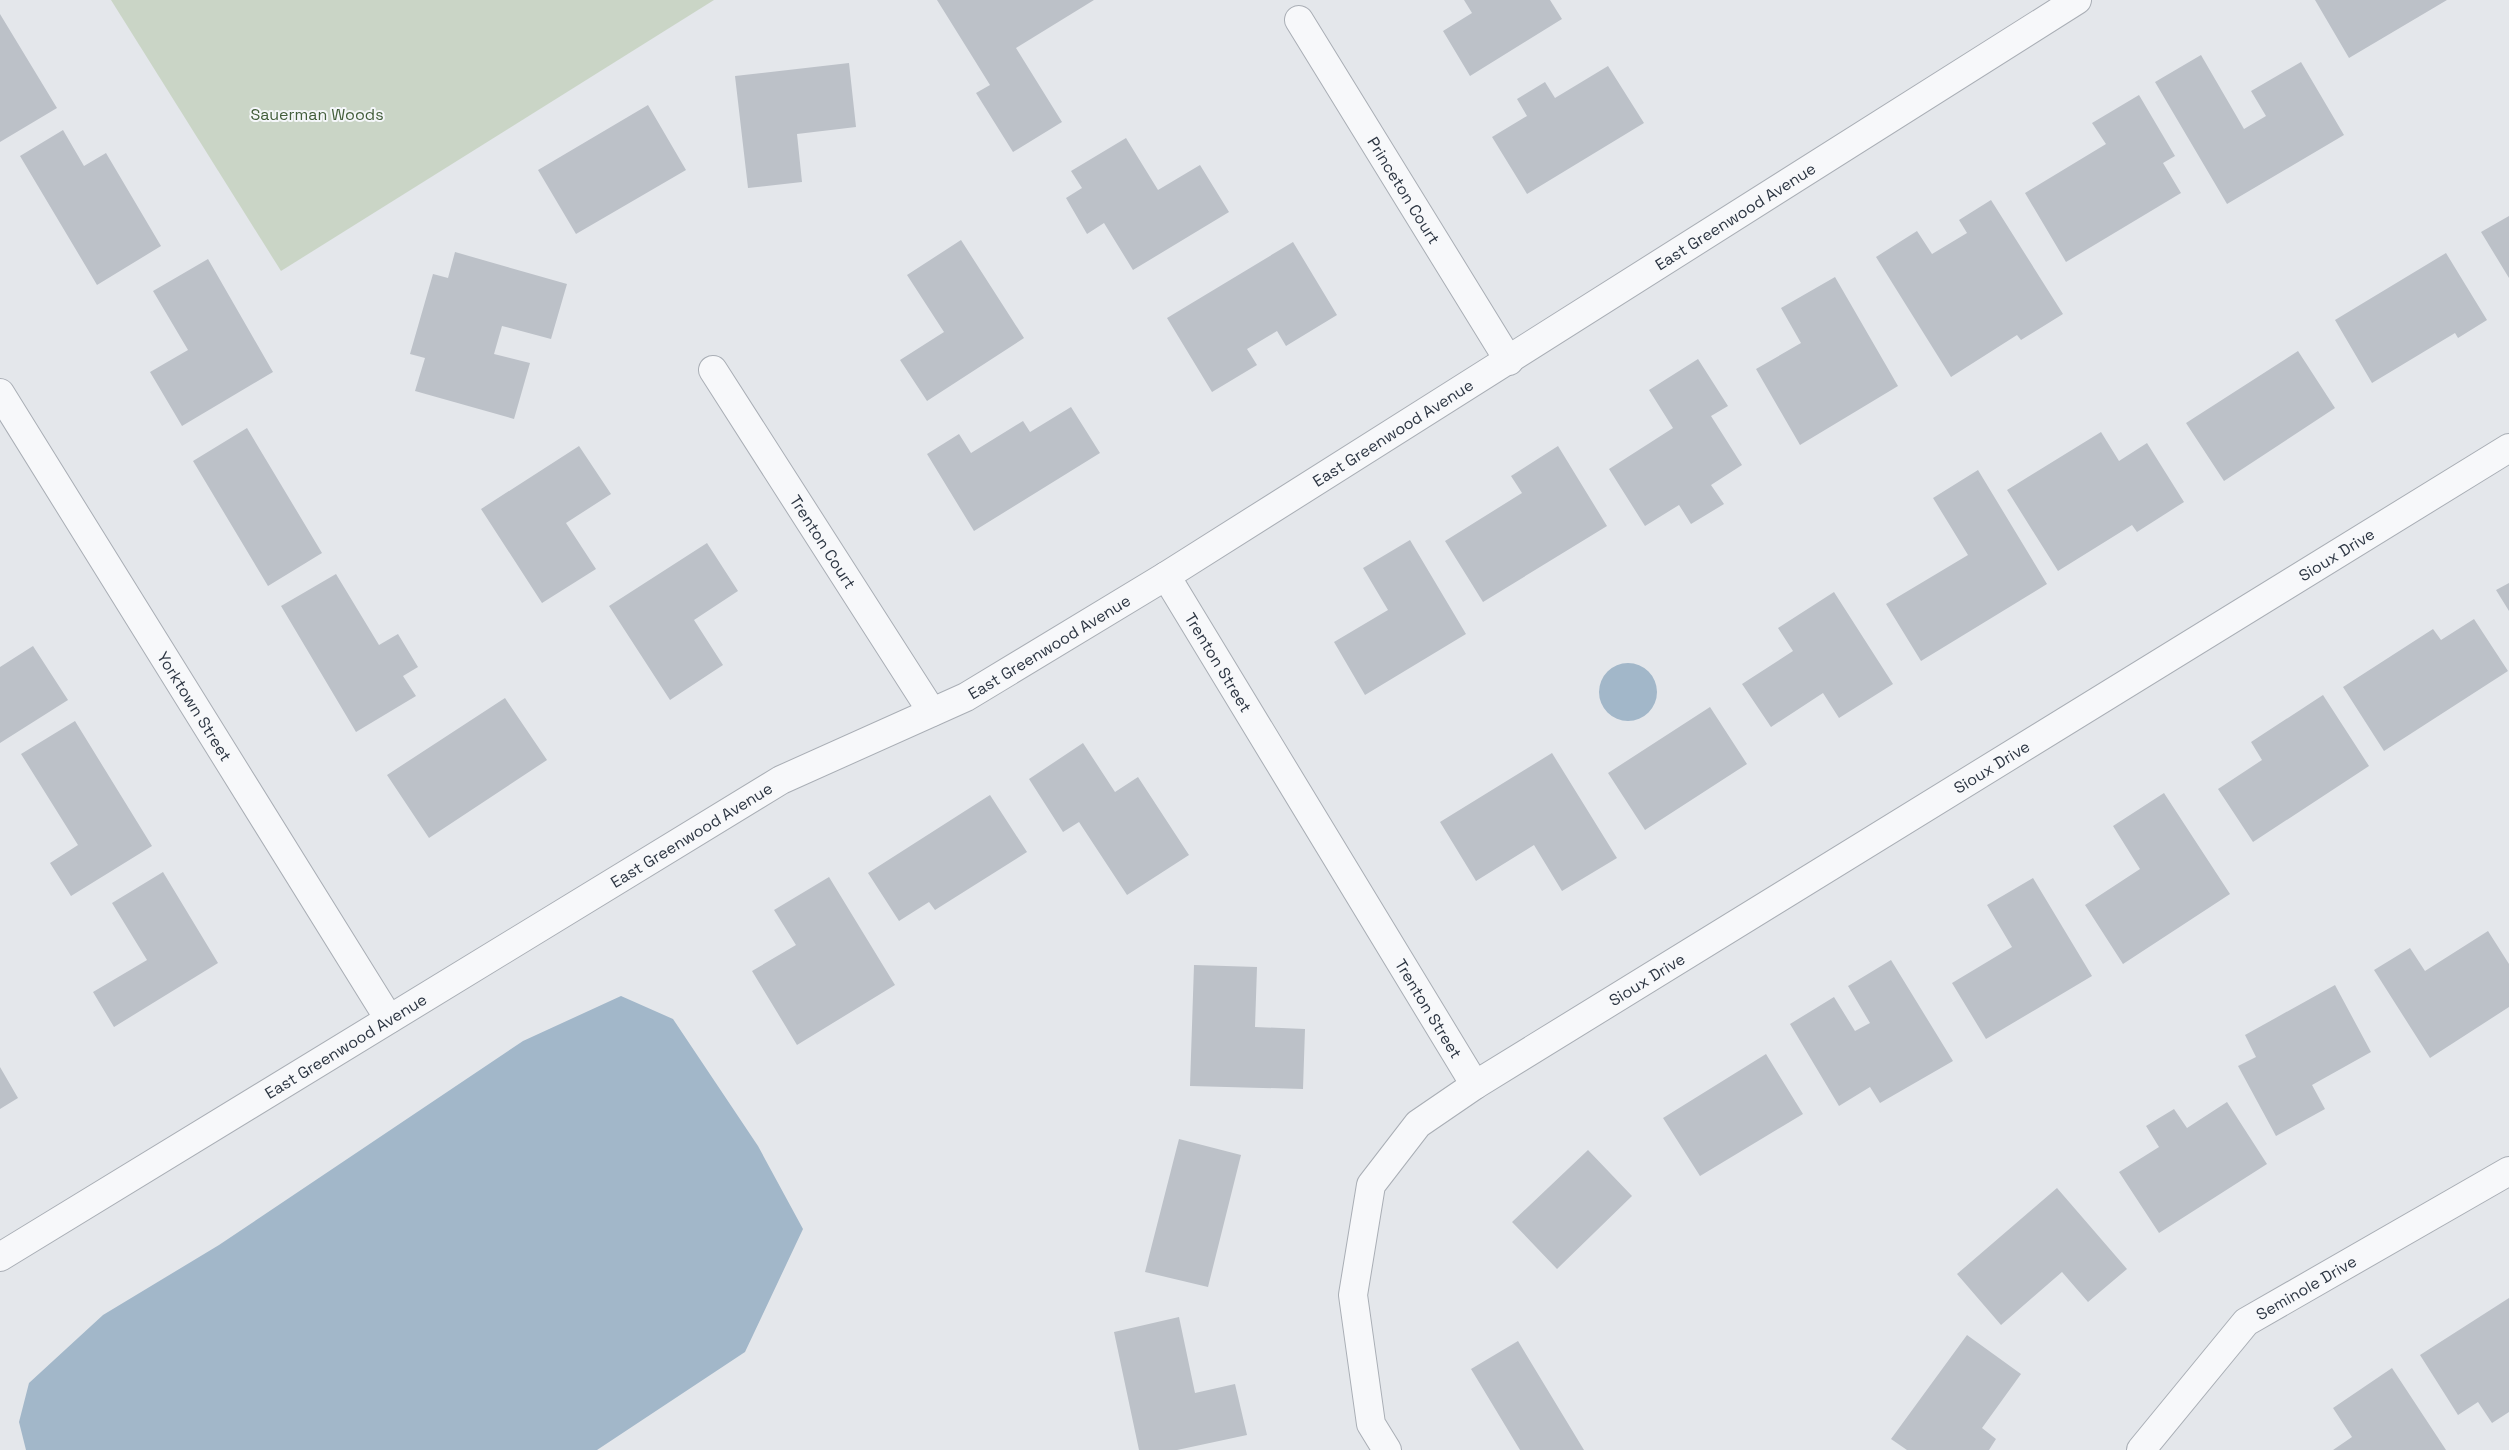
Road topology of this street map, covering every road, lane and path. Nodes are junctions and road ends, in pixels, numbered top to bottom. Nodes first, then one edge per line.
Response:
1 (2077, 0) edge
2 (1299, 20) dead end
3 (1509, 361) junction
4 (713, 370) dead end
5 (0, 393) edge
6 (2509, 448) edge
7 (1166, 576) junction
8 (932, 712) junction
9 (389, 1019) junction
10 (1475, 1085) junction
11 (2509, 1171) edge
12 (0, 1256) edge
13 (1387, 1450) edge
14 (2141, 1450) edge

1 - 3 street, East Greenwood Avenue
2 - 3 street, Princeton Court
3 - 7 street, East Greenwood Avenue
4 - 8 street, Trenton Court
5 - 9 street, Yorktown Street
6 - 10 street, Sioux Drive
7 - 8 street, East Greenwood Avenue
7 - 10 street, Trenton Street
8 - 9 street, East Greenwood Avenue
9 - 12 street, East Greenwood Avenue
10 - 13 street
11 - 14 street, Seminole Drive

